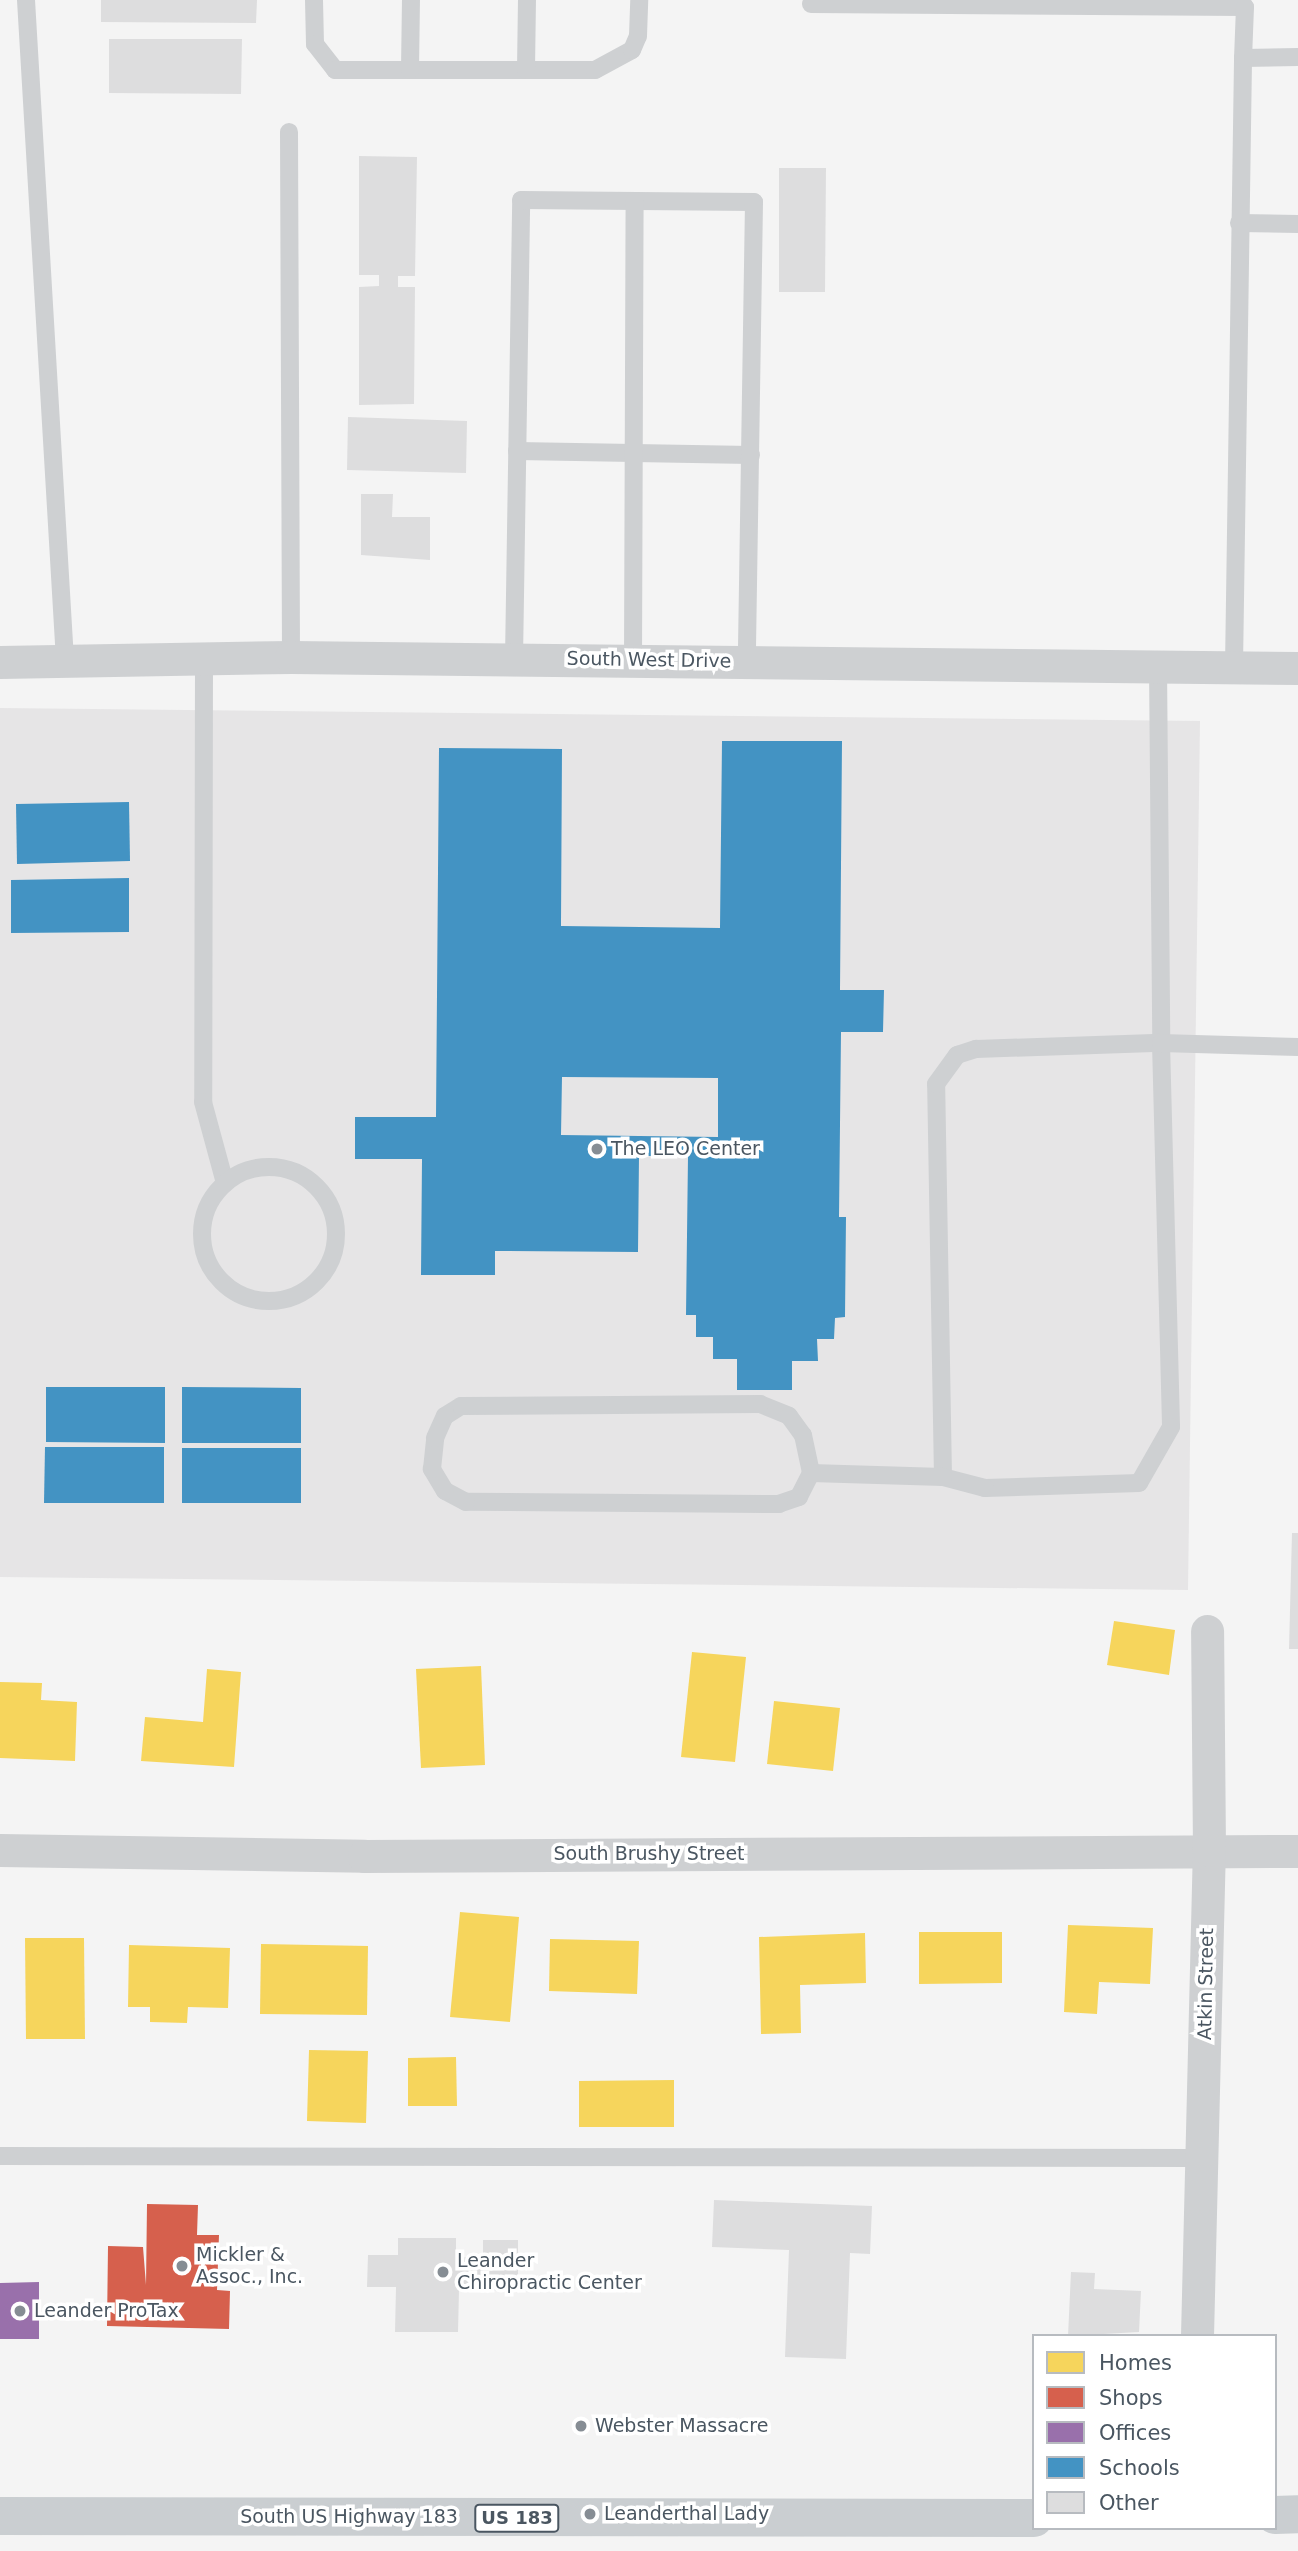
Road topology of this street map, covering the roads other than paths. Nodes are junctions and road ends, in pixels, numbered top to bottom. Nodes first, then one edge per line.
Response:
1 (26, 0) edge
2 (314, 0) edge
3 (411, 0) edge
4 (527, 0) edge
5 (639, 0) edge
6 (811, 4) dead end
7 (1298, 57) edge
8 (1243, 58) junction
9 (410, 70) junction
10 (526, 70) junction
11 (289, 132) dead end
12 (635, 201) junction
13 (1239, 223) junction
14 (1298, 224) edge
15 (517, 451) junction
16 (634, 453) junction
17 (751, 455) junction
18 (291, 657) junction
19 (514, 659) junction
20 (65, 660) junction
21 (204, 660) junction
22 (633, 660) junction
23 (747, 661) junction
24 (0, 662) edge
25 (1158, 665) junction
26 (1234, 667) junction
27 (1298, 668) edge
28 (1161, 1043) junction
29 (1298, 1047) edge
30 (225, 1183) junction
31 (811, 1473) junction
32 (943, 1477) junction
33 (1207, 1631) dead end
34 (0, 1850) edge
35 (1209, 1850) junction
36 (1298, 1851) edge
37 (0, 2156) edge
38 (1202, 2158) junction
39 (1198, 2334) edge
40 (1298, 2514) edge
41 (1277, 2515) edge
42 (0, 2516) edge
43 (1032, 2518) edge

1 - 20 lane
2 - 9 lane
3 - 9 lane
4 - 10 lane
5 - 10 lane
6 - 8 lane
7 - 8 lane
8 - 13 lane
9 - 10 lane
11 - 18 lane
12 - 15 lane
12 - 16 lane
12 - 17 lane
13 - 14 lane
13 - 26 lane
15 - 16 lane
15 - 19 lane
16 - 17 lane
16 - 22 lane
17 - 23 lane
18 - 19 street, South West Drive
18 - 21 street, South West Drive
19 - 22 street, South West Drive
20 - 21 street, South West Drive
20 - 24 street, South West Drive
21 - 30 lane
22 - 23 street, South West Drive
23 - 25 street, South West Drive
25 - 26 street, South West Drive
25 - 28 lane
26 - 27 street, South West Drive
28 - 29 lane
28 - 32 lane
28 - 32 lane
30 - 30 lane
31 - 31 lane
31 - 32 lane
33 - 35 street, Atkin Street
34 - 35 street, South Brushy Street
35 - 36 street, South Brushy Street
35 - 38 street, Atkin Street
37 - 38 lane
38 - 39 street, Atkin Street
40 - 41 main road
42 - 43 main road, South US Highway 183 / US 183

